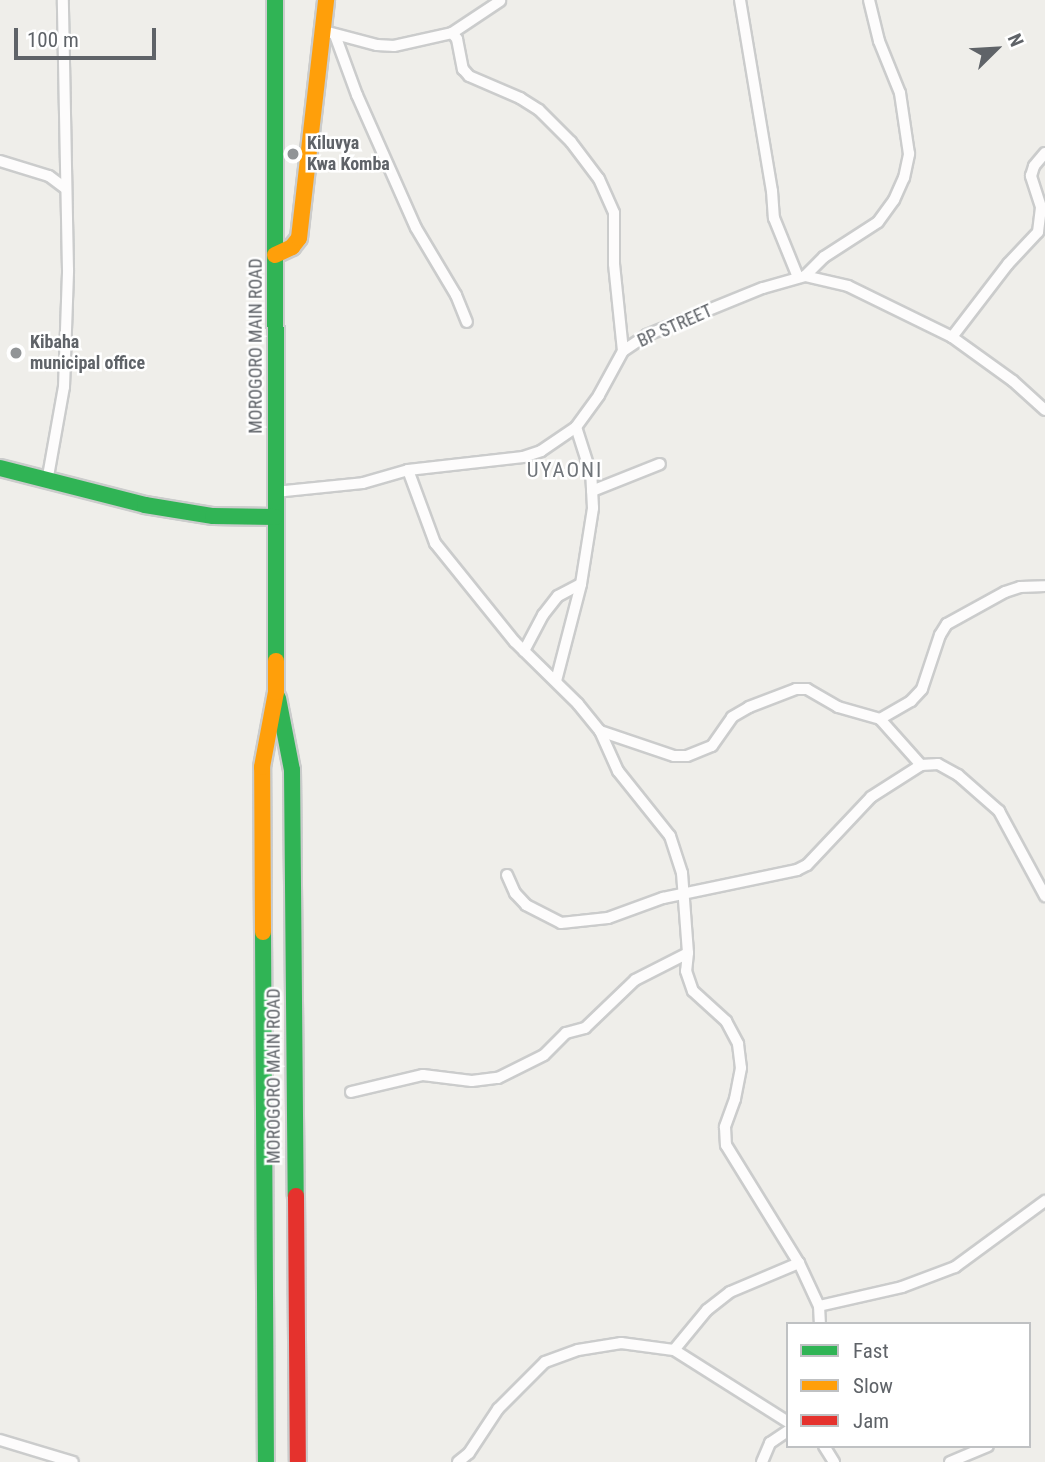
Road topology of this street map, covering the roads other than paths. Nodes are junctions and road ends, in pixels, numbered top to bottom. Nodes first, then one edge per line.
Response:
1 (63, 0) edge
2 (275, 0) edge
3 (326, 0) edge
4 (740, 0) edge
5 (869, 0) edge
6 (500, 1) edge
7 (330, 33) junction
8 (452, 33) junction
9 (1045, 153) edge
10 (0, 161) edge
11 (65, 188) junction
12 (275, 255) junction
13 (801, 277) junction
14 (467, 322) dead end
15 (952, 337) junction
16 (623, 351) junction
17 (1045, 410) edge
18 (576, 427) junction
19 (660, 464) dead end
20 (0, 468) edge
21 (408, 470) junction
22 (47, 482) junction
23 (592, 491) junction
24 (275, 492) junction
25 (275, 517) junction
26 (581, 584) junction
27 (1045, 586) edge
28 (524, 651) junction
29 (556, 681) junction
30 (276, 692) junction
31 (880, 719) junction
32 (600, 731) junction
33 (921, 765) junction
34 (1039, 870) edge
35 (508, 874) dead end
36 (685, 895) junction
37 (1045, 896) edge
38 (688, 953) junction
39 (351, 1092) dead end
40 (1045, 1201) edge
41 (799, 1263) junction
42 (819, 1306) junction
43 (820, 1322) edge
44 (674, 1350) junction
45 (786, 1421) edge
46 (786, 1432) edge
47 (0, 1440) edge
48 (983, 1448) edge
49 (73, 1462) edge
50 (266, 1462) edge
51 (298, 1462) edge
52 (458, 1462) edge
53 (762, 1462) edge
54 (950, 1462) edge

1 - 11 street
2 - 12 main road, MOROGORO MAIN ROAD
3 - 7 main road
4 - 13 street
5 - 13 street
6 - 8 street
7 - 8 street
7 - 12 main road
7 - 14 street
8 - 16 street
9 - 15 street
10 - 11 street
11 - 22 street
12 - 24 main road, MOROGORO MAIN ROAD
13 - 15 street
13 - 16 street, BP STREET
15 - 17 street
16 - 18 street, BP STREET
18 - 21 street, BP STREET
18 - 23 street
19 - 23 street
20 - 22 main road
21 - 24 street, BP STREET
21 - 28 street
22 - 25 main road
23 - 26 street
24 - 25 main road, MOROGORO MAIN ROAD
25 - 30 main road, MOROGORO MAIN ROAD
26 - 28 street
26 - 29 street
27 - 31 street
28 - 29 street
29 - 32 street
30 - 50 main road, MOROGORO MAIN ROAD
30 - 51 main road, MOROGORO MAIN ROAD
31 - 32 street
31 - 33 street
32 - 36 street
33 - 34 street
33 - 36 street
34 - 37 street
35 - 36 street
36 - 38 street
38 - 39 street
38 - 41 street
40 - 42 street
41 - 42 street
41 - 44 street
42 - 43 street
44 - 45 street
44 - 52 street
46 - 53 street
47 - 49 street
48 - 54 street

